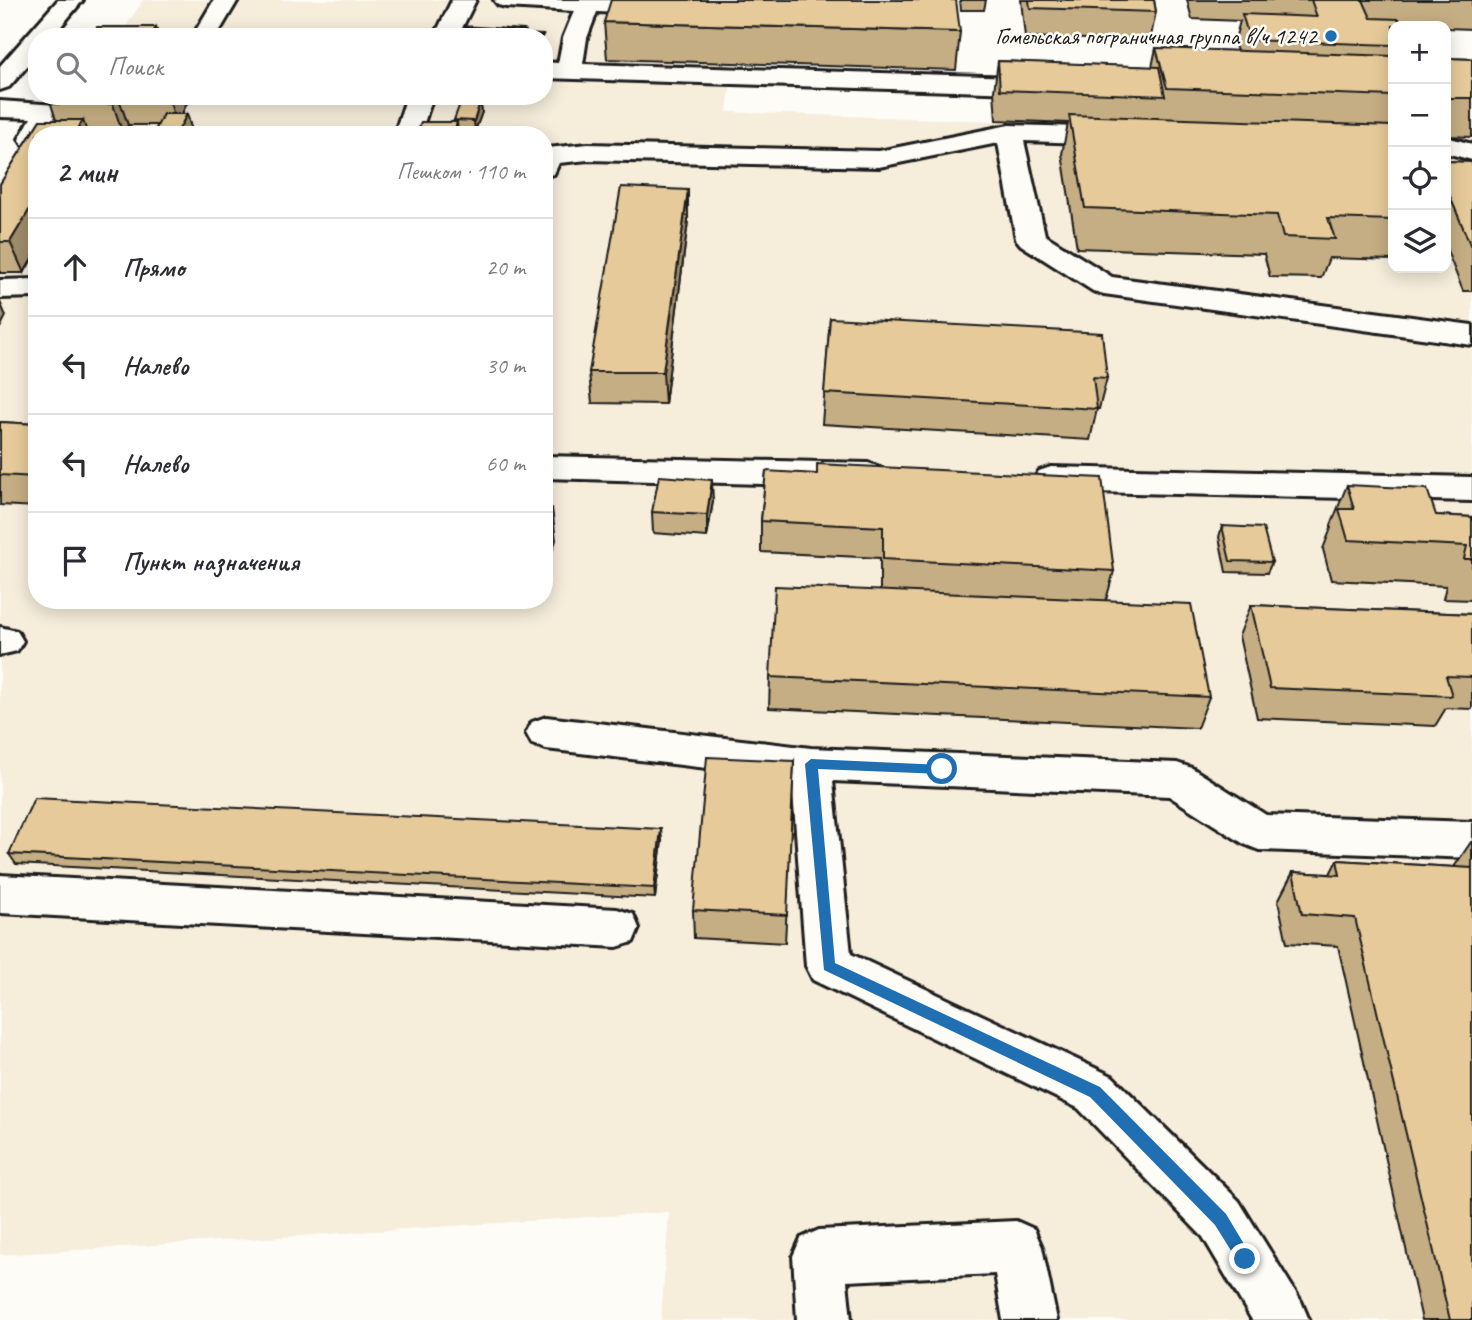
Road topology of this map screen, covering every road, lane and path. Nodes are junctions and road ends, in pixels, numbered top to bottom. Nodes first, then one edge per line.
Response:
1 (71, 0) edge
2 (226, 0) edge
3 (464, 0) edge
4 (506, 0) edge
5 (589, 2) edge
6 (685, 9) edge
7 (48, 28) edge
8 (209, 28) edge
9 (451, 28) edge
10 (28, 52) edge
11 (556, 70) edge
12 (0, 82) edge
13 (1073, 85) edge
14 (417, 105) edge
15 (0, 109) edge
16 (39, 126) edge
17 (410, 126) edge
18 (1009, 133) junction
19 (1146, 137) edge
20 (1451, 146) edge
21 (1472, 152) edge
22 (553, 155) edge
23 (28, 288) edge
24 (0, 289) edge
25 (1472, 335) edge
26 (553, 467) edge
27 (904, 476) edge
28 (1015, 478) edge
29 (1472, 489) edge
30 (547, 733) dead end
31 (811, 764) junction
32 (1472, 840) edge
33 (0, 894) edge
34 (617, 928) dead end
35 (824, 1320) edge
36 (1030, 1320) edge
37 (1282, 1320) edge

1 - 7 street
2 - 8 street
3 - 9 street
4 - 5 street
5 - 6 street
5 - 11 street
10 - 12 street
11 - 13 street
14 - 17 street
15 - 16 street
18 - 19 street
18 - 22 street
18 - 25 street
20 - 21 street
23 - 24 street
26 - 27 street
28 - 29 street
30 - 31 street
31 - 32 street
31 - 37 street
33 - 34 street
35 - 36 street

